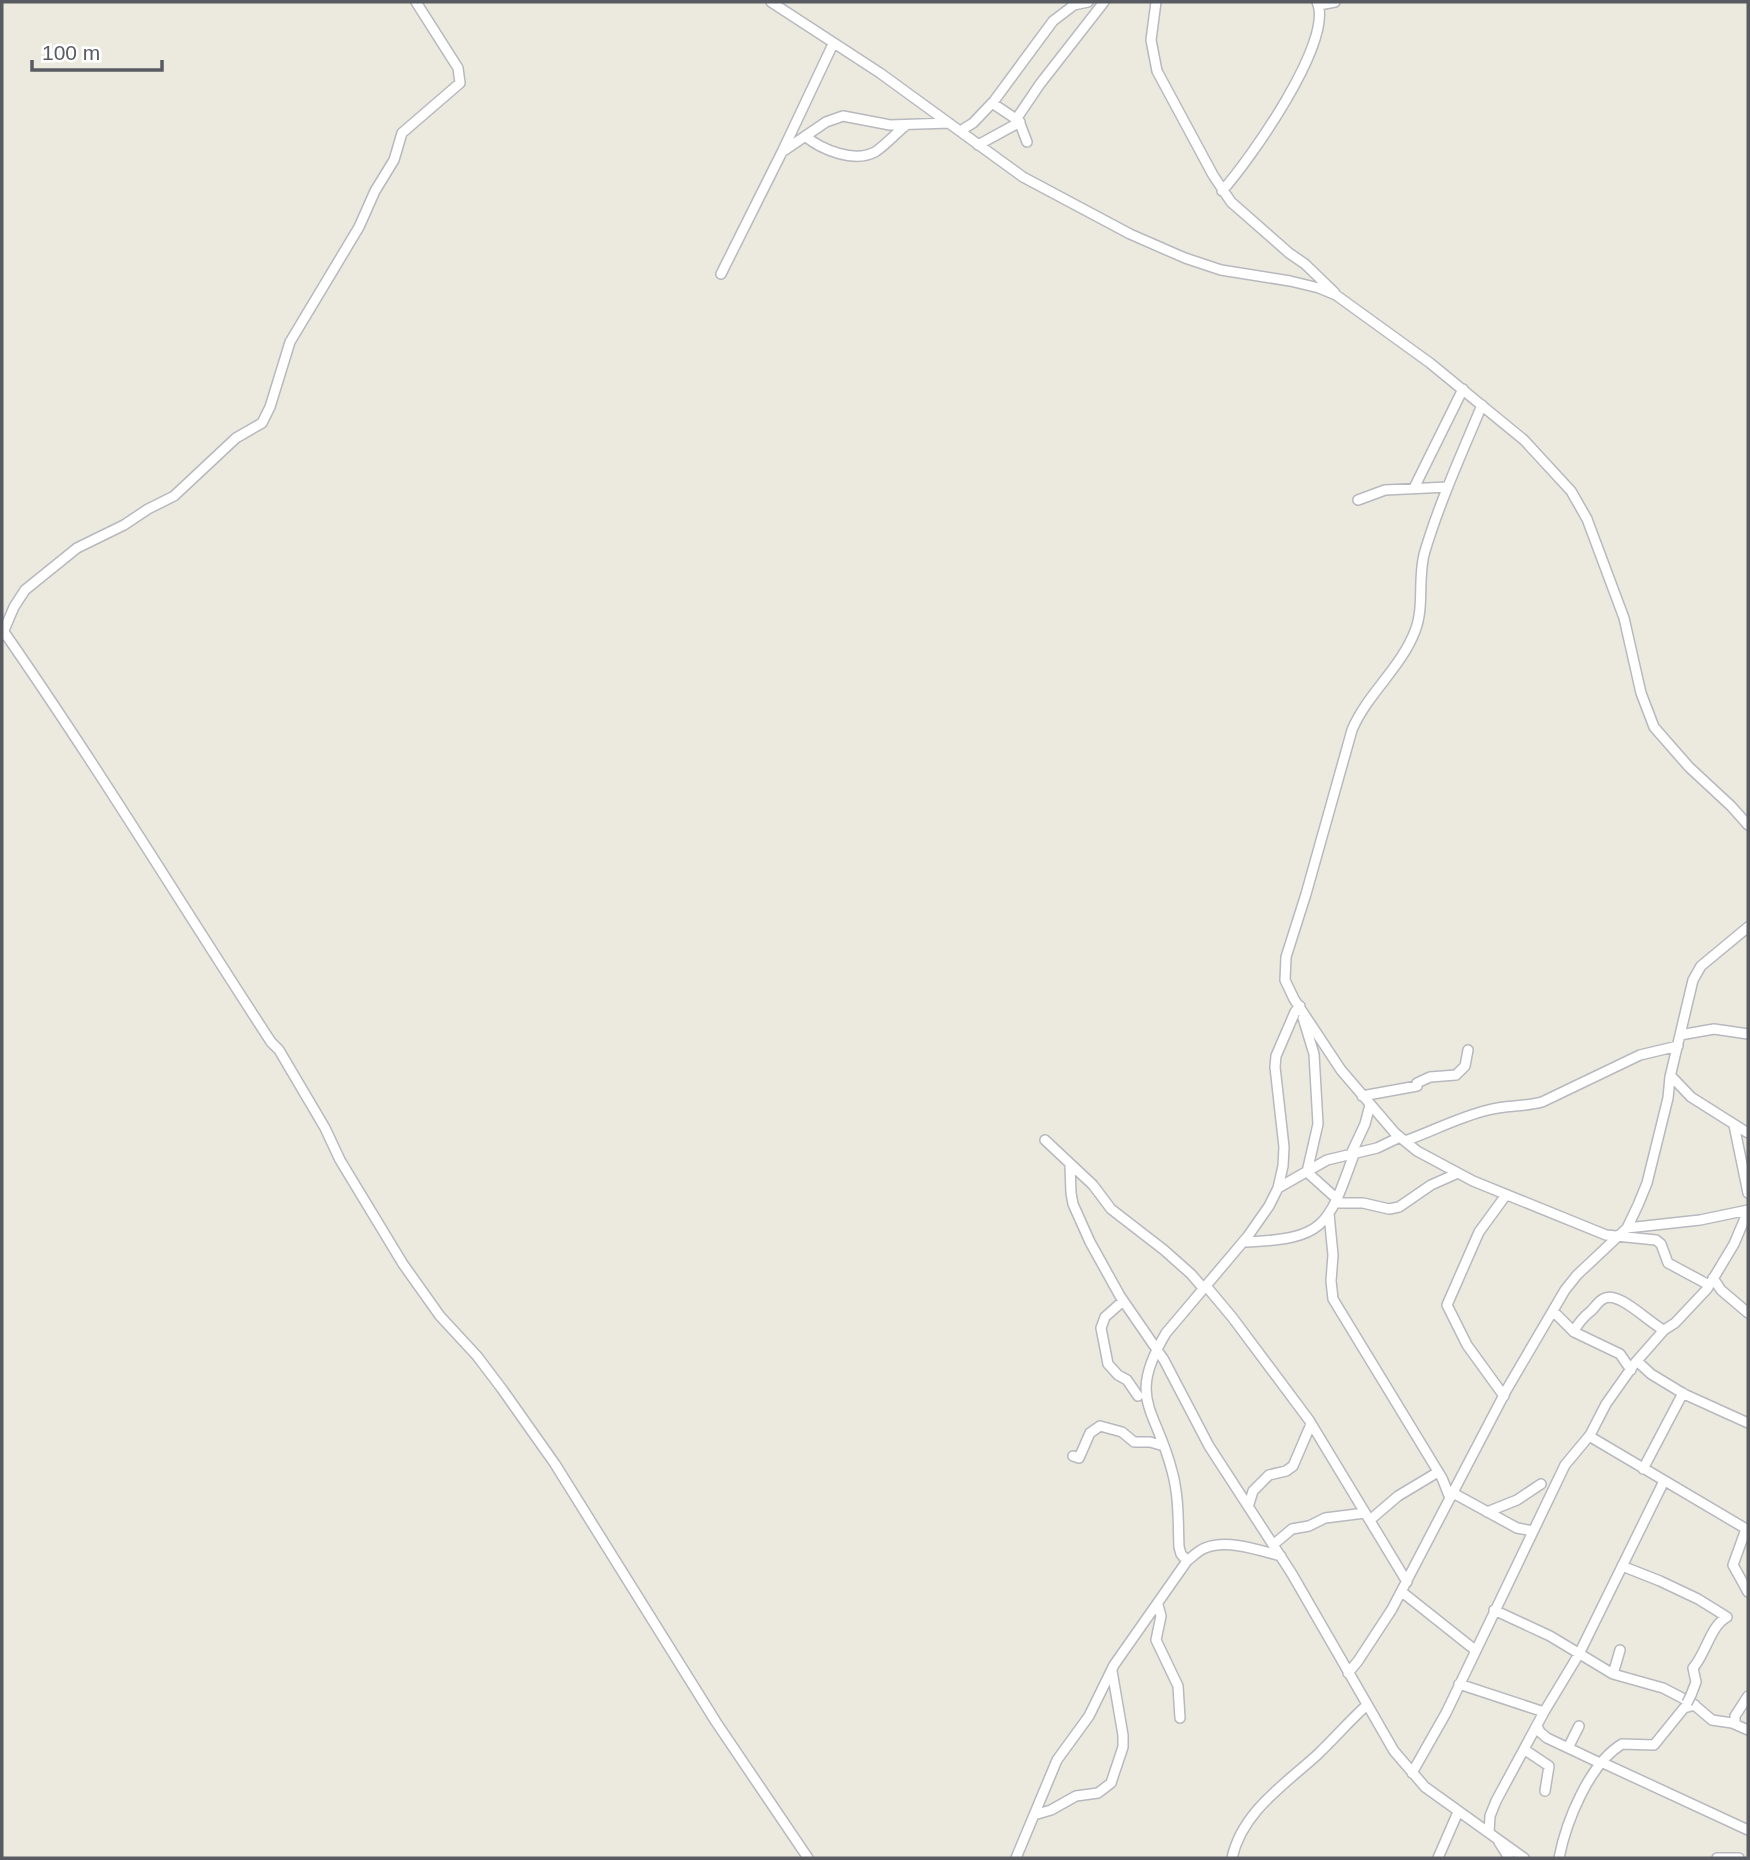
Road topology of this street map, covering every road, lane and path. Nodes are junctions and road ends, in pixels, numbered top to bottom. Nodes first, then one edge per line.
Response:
1 (416, 2) edge
2 (771, 2) edge
3 (1087, 2) edge
4 (1104, 2) edge
5 (1156, 2) edge
6 (1335, 2) edge
7 (1318, 3) edge
8 (834, 44) junction
9 (992, 103) junction
10 (928, 107) junction
11 (1018, 120) junction
12 (949, 122) junction
13 (922, 125) junction
14 (905, 126) junction
15 (960, 131) junction
16 (805, 136) junction
17 (1027, 142) dead end
18 (978, 145) junction
19 (782, 152) junction
20 (1222, 191) junction
21 (721, 274) dead end
22 (1336, 295) junction
23 (1463, 389) junction
24 (1482, 405) junction
25 (1448, 487) junction
26 (1414, 488) junction
27 (1358, 500) dead end
28 (2, 632) edge
29 (1748, 825) edge
30 (1748, 927) edge
31 (1300, 1006) junction
32 (1748, 1034) edge
33 (1680, 1035) junction
34 (1678, 1046) junction
35 (1468, 1050) dead end
36 (1671, 1076) junction
37 (1362, 1096) junction
38 (1370, 1105) junction
39 (1734, 1125) junction
40 (1748, 1133) edge
41 (1403, 1139) junction
42 (1045, 1140) dead end
43 (1352, 1154) junction
44 (1070, 1165) junction
45 (1307, 1172) junction
46 (1458, 1173) junction
47 (1278, 1188) junction
48 (1748, 1193) edge
49 (1506, 1195) junction
50 (1336, 1201) junction
51 (1748, 1211) edge
52 (1329, 1214) junction
53 (1626, 1228) junction
54 (1618, 1236) junction
55 (1244, 1242) junction
56 (1711, 1282) junction
57 (1205, 1288) junction
58 (1123, 1301) junction
59 (1744, 1304) edge
60 (1553, 1311) junction
61 (1748, 1313) edge
62 (1664, 1330) junction
63 (1574, 1331) junction
64 (1157, 1349) junction
65 (1637, 1361) junction
66 (1631, 1370) junction
67 (1683, 1393) junction
68 (1138, 1396) dead end
69 (1504, 1396) junction
70 (1748, 1423) edge
71 (1311, 1424) junction
72 (1589, 1436) junction
73 (1164, 1447) junction
74 (1073, 1456) dead end
75 (1643, 1469) junction
76 (1438, 1472) junction
77 (1664, 1481) junction
78 (1541, 1484) dead end
79 (1451, 1496) junction
80 (1248, 1504) junction
81 (1487, 1513) junction
82 (1368, 1516) junction
83 (1747, 1529) edge
84 (1533, 1531) junction
85 (1274, 1544) junction
86 (1281, 1556) junction
87 (1187, 1561) junction
88 (1622, 1566) junction
89 (1407, 1582) junction
90 (1748, 1589) edge
91 (1402, 1592) junction
92 (1158, 1605) junction
93 (1494, 1610) junction
94 (1475, 1650) junction
95 (1620, 1650) dead end
96 (1579, 1654) junction
97 (1112, 1669) junction
98 (1348, 1673) junction
99 (1613, 1674) junction
100 (1459, 1684) junction
101 (1748, 1696) edge
102 (1691, 1701) junction
103 (1367, 1705) junction
104 (1544, 1712) junction
105 (1180, 1718) dead end
106 (1733, 1720) junction
107 (1537, 1726) junction
108 (1579, 1726) dead end
109 (1748, 1730) edge
110 (1568, 1748) junction
111 (1525, 1750) junction
112 (1600, 1762) junction
113 (1412, 1773) junction
114 (1545, 1791) dead end
115 (1492, 1811) junction
116 (1458, 1812) junction
117 (1034, 1815) junction
118 (1472, 1821) junction
119 (1748, 1830) edge
120 (1493, 1836) junction
121 (808, 1858) edge
122 (1016, 1858) edge
123 (1232, 1858) edge
124 (1438, 1858) edge
125 (1509, 1858) edge
126 (1524, 1858) edge
127 (1559, 1858) edge
128 (1717, 1858) edge
129 (1727, 1858) edge
130 (1739, 1858) edge

1 - 28 street
2 - 8 street
3 - 9 street
4 - 11 street
5 - 20 street
6 - 7 street
7 - 20 street
8 - 10 street
8 - 19 street
9 - 11 street
9 - 15 street
10 - 12 street
10 - 13 street
11 - 17 street
11 - 18 street
12 - 13 street
12 - 15 street
13 - 14 street
14 - 16 street
14 - 16 street
15 - 18 street
16 - 19 street
18 - 22 street
19 - 21 street
20 - 22 street
22 - 23 street
23 - 24 street
23 - 26 street
24 - 25 street
24 - 29 street
25 - 26 street
25 - 31 street
26 - 27 street
28 - 121 street
30 - 33 street
31 - 37 street
31 - 45 street
31 - 47 street
32 - 33 street
33 - 34 street
34 - 36 street
34 - 41 street
35 - 37 street
36 - 39 street
36 - 53 street
37 - 38 street
38 - 41 street
38 - 43 street
39 - 40 street
39 - 48 street
41 - 43 street
41 - 46 street
42 - 44 street
43 - 45 street
43 - 50 street
44 - 57 street
44 - 58 street
45 - 47 street
45 - 50 street
46 - 49 street
46 - 50 street
47 - 55 street
49 - 54 street
49 - 69 street
50 - 52 street
51 - 53 street
51 - 56 street
52 - 55 street
52 - 76 street
53 - 54 street
54 - 56 street
54 - 60 street
55 - 57 street
56 - 59 street
56 - 62 street
57 - 64 street
57 - 71 street
58 - 64 street
58 - 68 street
59 - 61 street
60 - 63 street
60 - 69 street
62 - 63 street
62 - 65 street
63 - 66 street
64 - 73 street
64 - 80 street
65 - 66 street
65 - 67 street
66 - 72 street
67 - 70 street
67 - 75 street
69 - 79 street
71 - 80 street
71 - 82 street
72 - 75 street
72 - 84 street
73 - 74 street
73 - 87 street
75 - 77 street
76 - 79 street
76 - 82 street
77 - 83 street
77 - 88 street
78 - 81 street
79 - 81 street
79 - 89 street
80 - 85 street
81 - 84 street
82 - 85 street
82 - 89 street
83 - 90 street
84 - 93 street
85 - 86 street
86 - 87 street
86 - 98 street
87 - 92 street
88 - 96 street
88 - 102 street
89 - 91 street
91 - 94 street
91 - 98 street
92 - 97 street
92 - 105 street
93 - 94 street
93 - 96 street
94 - 100 street
95 - 99 street
96 - 99 street
96 - 104 street
97 - 117 street
97 - 117 street
98 - 103 street
99 - 102 street
100 - 104 street
100 - 113 street
101 - 106 street
102 - 106 street
102 - 112 street
103 - 113 street
103 - 123 street
104 - 107 street
106 - 109 street
107 - 110 street
107 - 111 street
108 - 110 street
110 - 112 street
111 - 114 street
111 - 115 street
112 - 119 street
112 - 127 street
113 - 116 street
115 - 118 street
115 - 120 street
116 - 118 street
116 - 124 street
117 - 122 street
118 - 120 street
120 - 125 street
120 - 126 street
128 - 129 street
129 - 130 street

